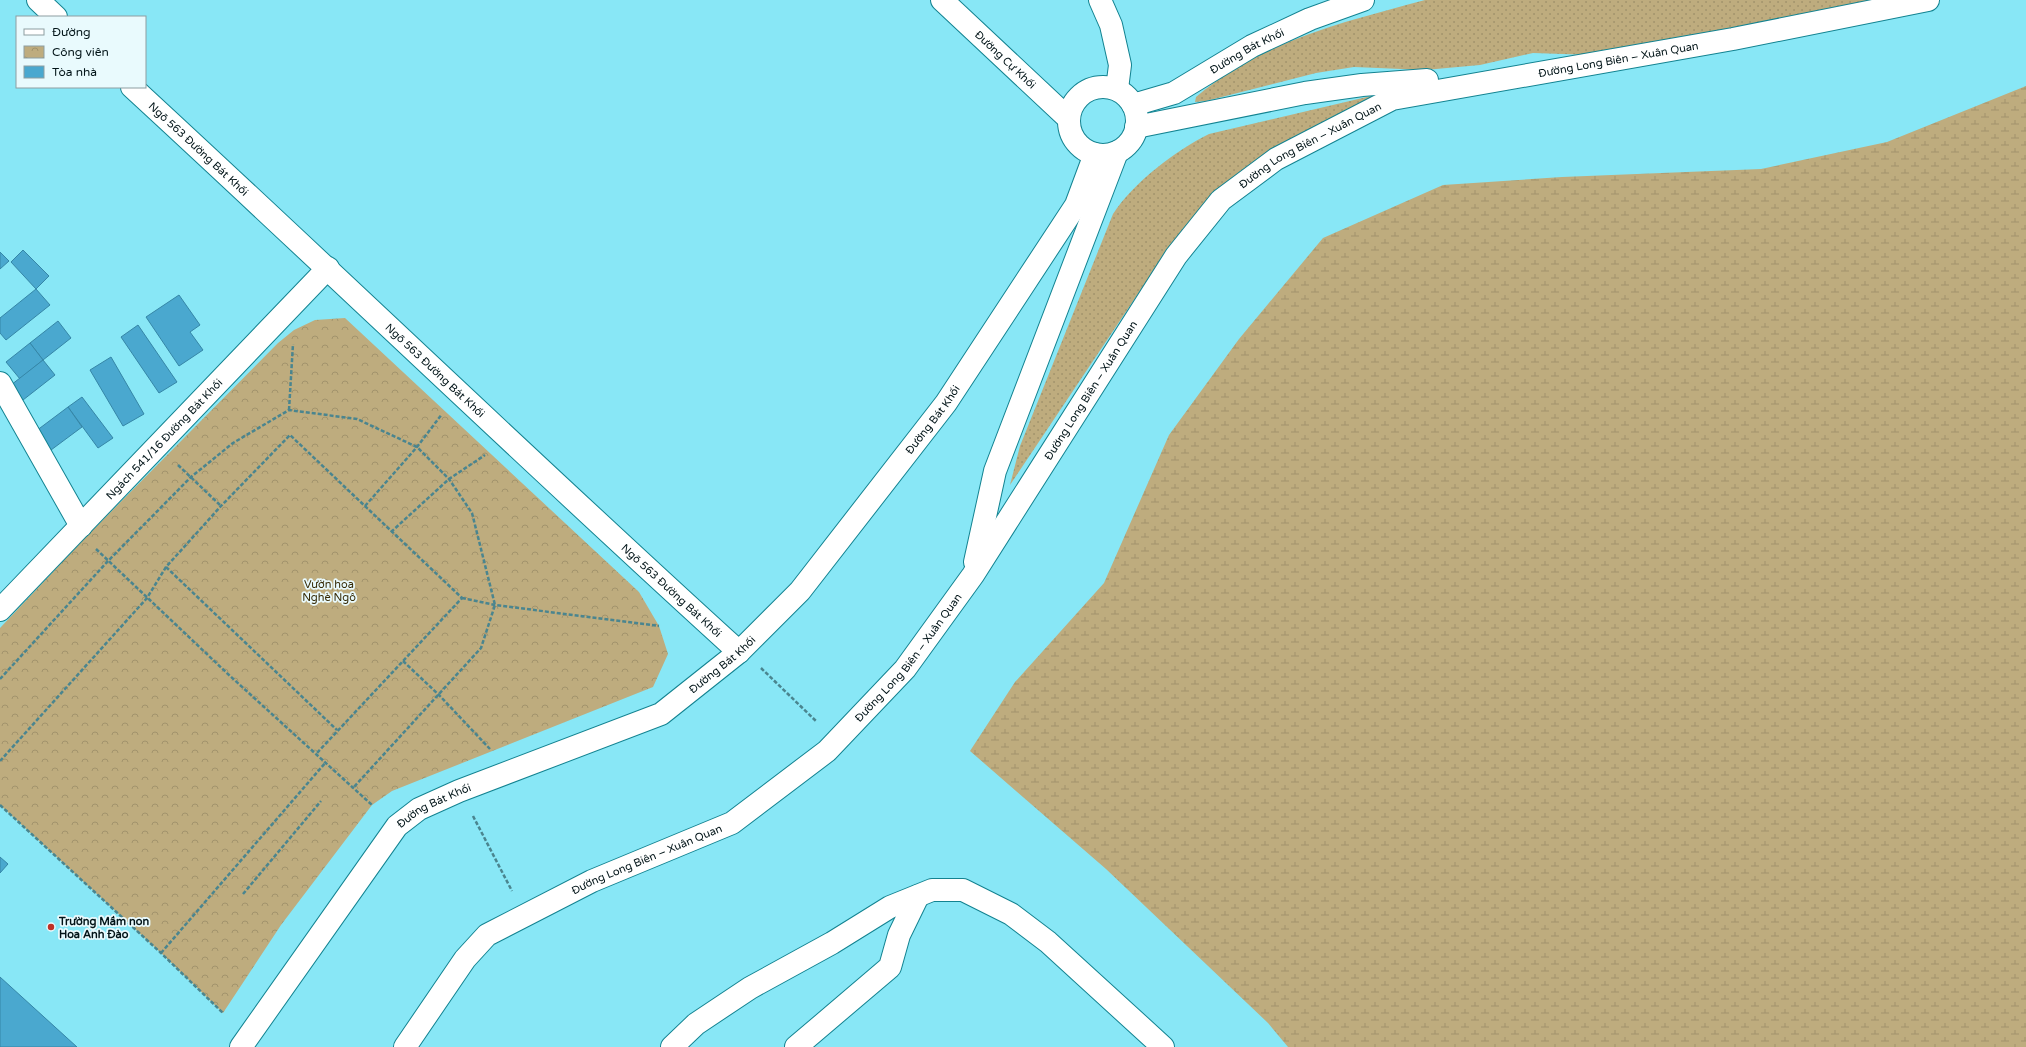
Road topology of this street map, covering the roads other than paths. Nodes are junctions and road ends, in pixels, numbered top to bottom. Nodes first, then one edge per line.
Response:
1 (38, 0) edge
2 (942, 0) edge
3 (1100, 0) edge
4 (1363, 0) edge
5 (1927, 0) edge
6 (55, 16) edge
7 (1508, 79) junction
8 (133, 88) edge
9 (1117, 90) junction
10 (1133, 105) junction
11 (1069, 119) junction
12 (1136, 127) junction
13 (1117, 152) junction
14 (1095, 154) junction
15 (328, 268) junction
16 (0, 383) edge
17 (81, 526) junction
18 (973, 575) junction
19 (0, 610) edge
20 (739, 652) junction
21 (918, 896) junction
22 (241, 1047) edge
23 (406, 1047) edge
24 (672, 1047) edge
25 (796, 1047) edge
26 (1163, 1047) edge

1 - 6 street
2 - 11 street, Đường Cự Khối
3 - 9 street
4 - 10 street, Đường Bát Khối
5 - 7 street, Đường Long Biên – Xuân Quan
7 - 12 street
7 - 18 street, Đường Long Biên – Xuân Quan
8 - 15 street, Ngõ 563 Đường Bát Khối
9 - 10 street
9 - 11 street
10 - 12 street
11 - 14 street
12 - 13 street
13 - 14 street
13 - 18 street
14 - 20 street, Đường Bát Khối
15 - 17 street, Ngách 541/16 Đường Bát Khối
15 - 20 street, Ngõ 563 Đường Bát Khối
16 - 17 street
17 - 19 street, Ngách 541/16 Đường Bát Khối
18 - 23 street, Đường Long Biên – Xuân Quan
20 - 22 street, Đường Bát Khối
21 - 24 street
21 - 25 street
21 - 26 street

